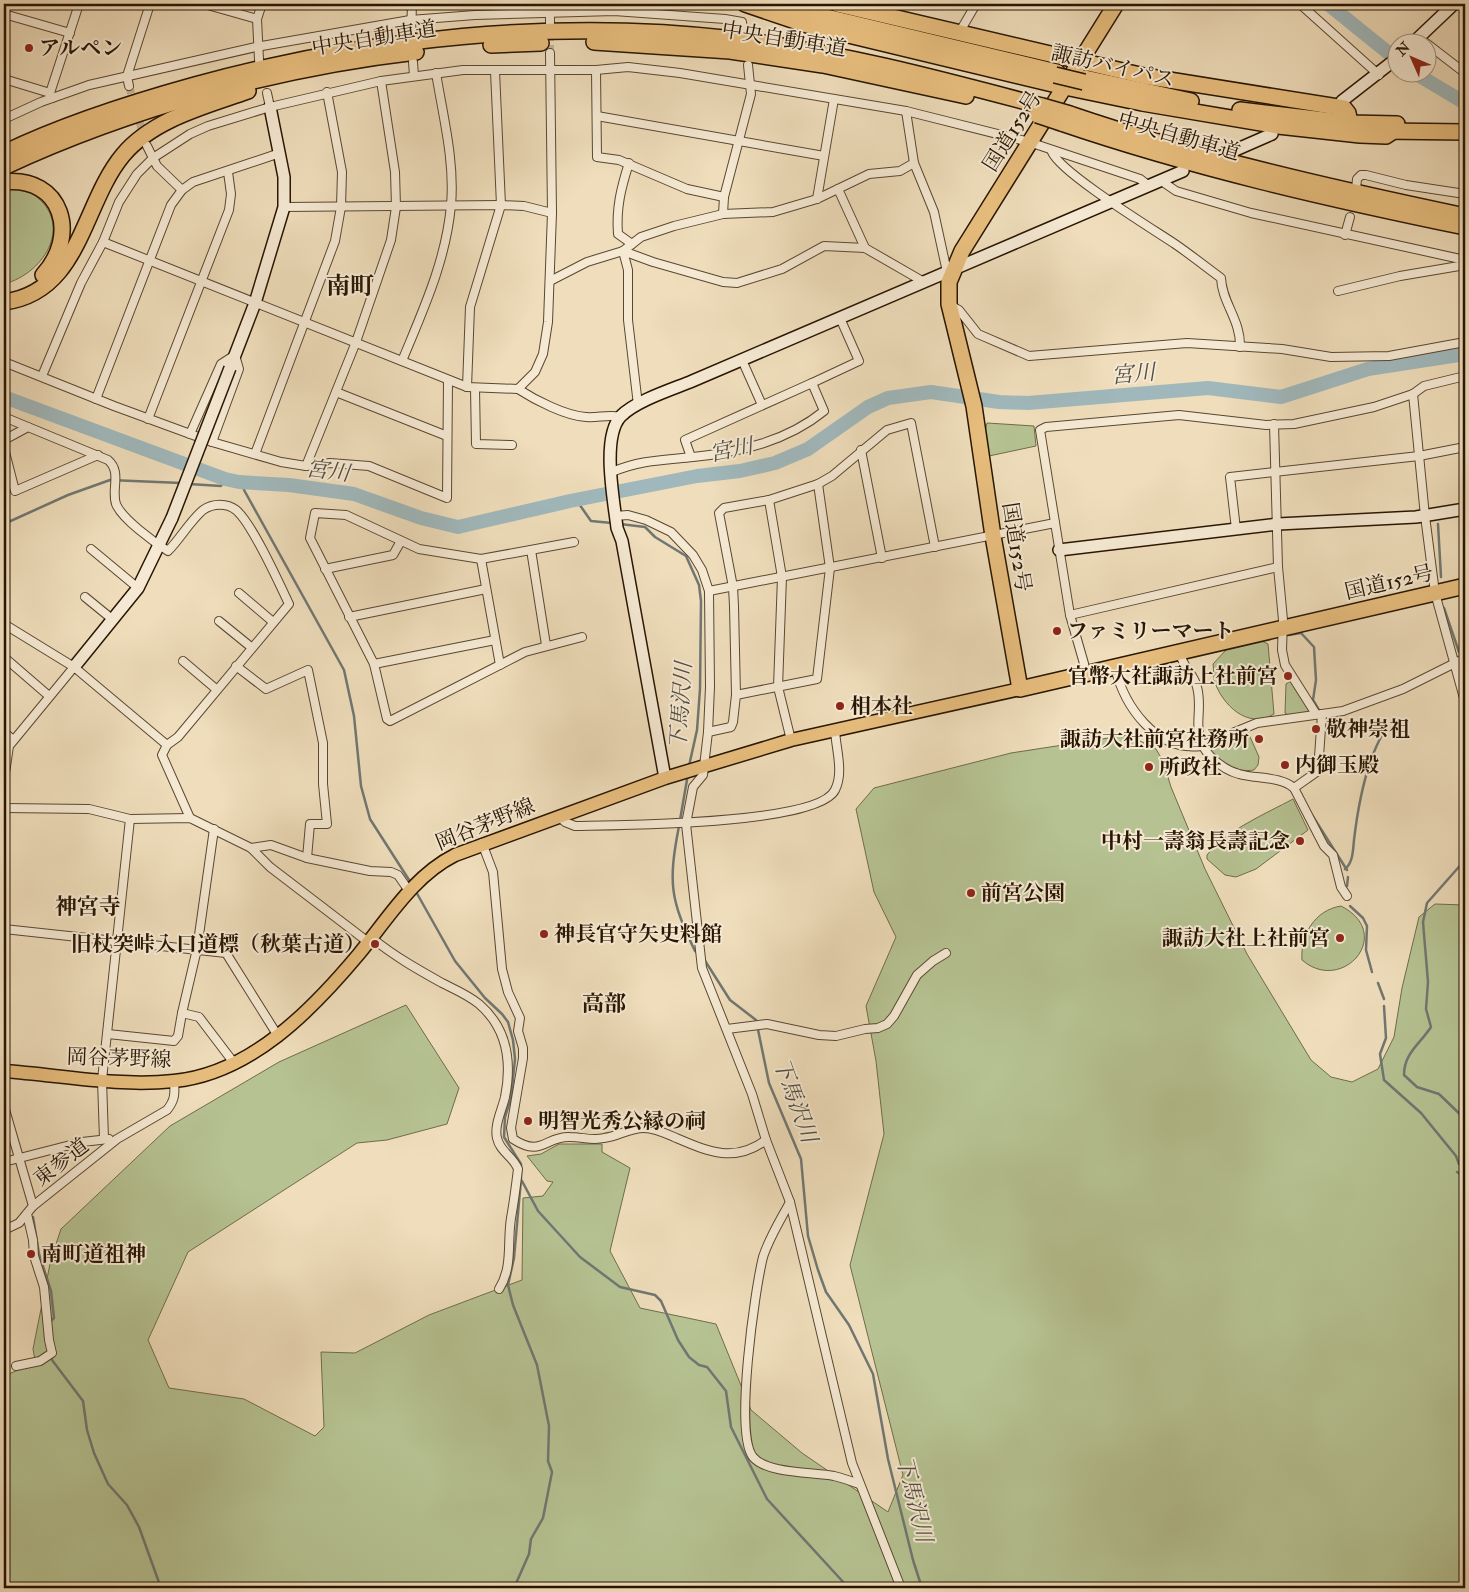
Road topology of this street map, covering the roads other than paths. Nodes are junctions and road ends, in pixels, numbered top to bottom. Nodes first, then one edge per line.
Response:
1 (79, 4) edge
2 (150, 4) edge
3 (204, 4) edge
4 (262, 4) edge
5 (412, 4) edge
6 (550, 4) edge
7 (745, 4) edge
8 (758, 4) edge
9 (771, 4) edge
10 (843, 4) edge
11 (976, 4) edge
12 (1116, 4) edge
13 (1300, 4) edge
14 (1454, 4) edge
15 (550, 13) junction
16 (4, 14) edge
17 (257, 19) junction
18 (410, 20) junction
19 (550, 26) tunnel mouth
20 (743, 32) dead end
21 (1429, 32) edge
22 (70, 33) junction
23 (959, 33) junction
24 (411, 36) dead end
25 (256, 47) junction
26 (1436, 52) edge
27 (550, 53) tunnel mouth
28 (385, 56) junction
29 (259, 60) dead end
30 (1080, 60) junction
31 (413, 62) dead end
32 (748, 65) dead end
33 (1386, 68) edge
34 (596, 70) junction
35 (495, 71) junction
36 (550, 71) junction
37 (436, 73) junction
38 (1380, 73) junction
39 (1465, 73) edge
40 (1056, 74) junction
41 (127, 76) junction
42 (414, 76) junction
43 (4, 79) edge
44 (1084, 80) junction
45 (381, 81) junction
46 (751, 84) junction
47 (128, 86) tunnel mouth
48 (1065, 87) junction
49 (327, 92) junction
50 (267, 93) dead end
51 (51, 95) junction
52 (834, 99) junction
53 (1342, 101) dead end
54 (270, 107) junction
55 (906, 111) junction
56 (1040, 111) junction
57 (598, 116) junction
58 (1065, 118) junction
59 (4, 119) edge
60 (1350, 123) junction
61 (1465, 124) edge
62 (73, 125) junction
63 (1422, 129) junction
64 (1392, 132) junction
65 (1465, 132) edge
66 (1272, 134) dead end
67 (740, 141) junction
68 (1029, 142) junction
69 (4, 146) edge
70 (147, 146) tunnel mouth
71 (1052, 152) junction
72 (4, 153) edge
73 (280, 153) junction
74 (1224, 155) dead end
75 (824, 156) junction
76 (153, 158) junction
77 (914, 163) junction
78 (629, 164) junction
79 (4, 167) edge
80 (1183, 171) dead end
81 (228, 172) junction
82 (1160, 180) junction
83 (4, 182) edge
84 (1149, 186) junction
85 (838, 189) junction
86 (1356, 189) dead end
87 (182, 190) junction
88 (1465, 194) edge
89 (724, 197) junction
90 (817, 200) junction
91 (1113, 202) junction
92 (451, 205) junction
93 (501, 205) junction
94 (284, 207) junction
95 (341, 207) junction
96 (396, 207) junction
97 (552, 213) junction
98 (724, 214) junction
99 (1465, 216) edge
100 (1350, 217) dead end
101 (1465, 227) edge
102 (1345, 235) junction
103 (103, 242) junction
104 (632, 244) junction
105 (865, 248) junction
106 (623, 251) junction
107 (1465, 260) edge
108 (150, 261) junction
109 (1465, 265) edge
110 (950, 271) junction
111 (550, 281) junction
112 (201, 282) junction
113 (924, 282) junction
114 (4, 292) edge
115 (1338, 292) dead end
116 (4, 302) edge
117 (255, 303) junction
118 (949, 304) junction
119 (840, 318) junction
120 (306, 323) junction
121 (356, 342) junction
122 (1465, 342) edge
123 (1240, 347) junction
124 (235, 355) junction
125 (742, 360) junction
126 (402, 361) junction
127 (4, 362) edge
128 (42, 376) junction
129 (1465, 376) edge
130 (448, 380) junction
131 (812, 383) junction
132 (471, 388) junction
133 (518, 389) junction
134 (336, 392) junction
135 (1413, 394) junction
136 (96, 399) junction
137 (638, 405) junction
138 (762, 405) junction
139 (621, 416) junction
140 (4, 418) edge
141 (148, 419) junction
142 (1274, 424) junction
143 (28, 427) junction
144 (190, 434) junction
145 (447, 436) junction
146 (4, 440) edge
147 (212, 442) junction
148 (512, 445) dead end
149 (4, 448) edge
150 (1465, 448) edge
151 (861, 450) junction
152 (98, 454) junction
153 (255, 454) junction
154 (1419, 456) junction
155 (690, 457) junction
156 (306, 466) junction
157 (1276, 472) junction
158 (612, 475) junction
159 (818, 484) junction
160 (769, 500) junction
161 (1465, 509) edge
162 (1425, 516) junction
163 (616, 519) junction
164 (1055, 523) junction
165 (1278, 524) junction
166 (1236, 529) junction
167 (993, 536) junction
168 (401, 541) junction
169 (574, 542) dead end
170 (160, 546) junction
171 (935, 547) junction
172 (90, 549) dead end
173 (531, 550) junction
174 (1059, 550) junction
175 (882, 558) junction
176 (481, 560) junction
177 (1278, 567) junction
178 (830, 568) junction
179 (325, 569) junction
180 (782, 577) junction
181 (1465, 586) edge
182 (733, 587) junction
183 (138, 588) junction
184 (486, 589) junction
185 (709, 591) junction
186 (239, 593) dead end
187 (1435, 593) junction
188 (85, 597) dead end
189 (1070, 615) junction
190 (349, 617) junction
191 (112, 619) junction
192 (219, 621) dead end
193 (274, 622) junction
194 (4, 624) edge
195 (1282, 628) junction
196 (582, 637) dead end
197 (495, 640) junction
198 (546, 645) junction
199 (251, 647) junction
200 (1180, 653) junction
201 (5, 658) dead end
202 (1465, 658) edge
203 (183, 661) dead end
204 (1455, 663) junction
205 (374, 664) junction
206 (500, 665) junction
207 (236, 666) junction
208 (74, 667) junction
209 (1115, 667) junction
210 (1087, 674) junction
211 (778, 687) junction
212 (1020, 689) junction
213 (216, 690) junction
214 (736, 695) junction
215 (49, 696) junction
216 (1465, 702) edge
217 (1319, 714) junction
218 (835, 730) junction
219 (4, 732) edge
220 (708, 732) junction
221 (13, 740) junction
222 (791, 740) junction
223 (167, 744) junction
224 (1201, 746) junction
225 (693, 769) junction
226 (665, 778) junction
227 (4, 780) edge
228 (1294, 788) junction
229 (4, 808) edge
230 (558, 816) junction
231 (190, 818) junction
232 (130, 819) junction
233 (681, 824) junction
234 (214, 829) junction
235 (482, 843) junction
236 (251, 848) junction
237 (307, 858) junction
238 (412, 888) junction
239 (1347, 896) dead end
240 (4, 929) edge
241 (118, 940) junction
242 (370, 940) junction
243 (197, 950) junction
244 (946, 954) dead end
245 (182, 1013) junction
246 (727, 1029) junction
247 (511, 1033) junction
248 (108, 1034) junction
249 (278, 1036) junction
250 (234, 1063) junction
251 (4, 1071) edge
252 (102, 1080) junction
253 (174, 1081) junction
254 (4, 1106) edge
255 (104, 1139) junction
256 (117, 1139) junction
257 (766, 1140) junction
258 (507, 1143) junction
259 (21, 1158) junction
260 (4, 1162) edge
261 (790, 1202) junction
262 (33, 1206) junction
263 (27, 1214) junction
264 (4, 1230) edge
265 (499, 1290) dead end
266 (16, 1366) dead end
267 (859, 1484) junction
268 (901, 1588) edge

1 - 22 street
2 - 41 street
3 - 17 street
4 - 17 street
5 - 18 street
6 - 15 street
7 - 48 highway
8 - 40 highway, 諏訪バイパス
9 - 40 highway, 諏訪バイパス
10 - 23 highway
11 - 23 street
12 - 30 highway, 国道152号
13 - 38 street
14 - 21 street
15 - 18 street
15 - 19 street
15 - 20 street
16 - 22 street
17 - 25 street
18 - 24 street
18 - 25 street
22 - 51 street
23 - 30 highway
25 - 29 street
25 - 41 street
26 - 39 street
27 - 36 street
28 - 56 highway, 中央自動車道
28 - 79 highway, 中央自動車道
28 - 116 highway
30 - 48 highway, 国道152号
30 - 60 highway
31 - 42 street
32 - 46 street
33 - 38 street
34 - 36 street
34 - 46 street
34 - 57 street
35 - 36 street
35 - 37 street
35 - 93 street
36 - 97 street
37 - 42 street
37 - 92 street
38 - 53 street
40 - 44 highway, 諏訪バイパス, bridge
41 - 47 street
41 - 51 street
42 - 45 street
43 - 51 street
44 - 60 highway, 諏訪バイパス
44 - 64 highway, 諏訪バイパス
45 - 49 street
45 - 96 street
46 - 52 street
46 - 67 street
48 - 64 highway
48 - 68 highway, 国道152号
49 - 54 street
49 - 95 street
50 - 54 street
51 - 59 street
52 - 55 street
52 - 75 street
54 - 73 street
54 - 76 street
55 - 68 street
55 - 77 street
56 - 58 highway, 中央自動車道, bridge
56 - 62 highway, 中央自動車道
57 - 67 street
57 - 78 street
58 - 99 highway, 中央自動車道
58 - 101 highway, 中央自動車道
60 - 63 highway, 諏訪バイパス
61 - 63 highway, 諏訪バイパス
62 - 69 highway
62 - 72 highway, 中央自動車道
63 - 64 highway, 諏訪バイパス
63 - 65 highway, 諏訪バイパス
66 - 74 street
67 - 75 street
67 - 89 street
68 - 71 street
68 - 110 highway, 国道152号
70 - 76 street
71 - 84 street
71 - 91 street
73 - 81 street
73 - 94 street
75 - 90 street
76 - 87 street
76 - 103 street
77 - 85 street
77 - 110 street
78 - 89 street
78 - 104 street
80 - 82 street
81 - 87 street
81 - 112 street
82 - 84 street
82 - 102 street
83 - 114 highway
84 - 91 street
85 - 90 street
85 - 105 street
86 - 88 street
87 - 108 street
89 - 98 street
90 - 98 street
91 - 110 street
91 - 123 street
92 - 93 street
92 - 96 street
92 - 126 street
93 - 97 street
93 - 132 street
94 - 95 street
94 - 117 street
95 - 96 street
95 - 120 street
96 - 121 street
97 - 111 street
98 - 104 street
100 - 102 street
102 - 107 street
103 - 108 street
103 - 128 street
104 - 106 street
105 - 106 street
105 - 113 street
106 - 111 street
106 - 137 street
108 - 112 street
108 - 136 street
109 - 115 street
110 - 113 street
110 - 118 highway, 国道152号
111 - 133 street
112 - 117 street
112 - 141 street
113 - 119 street
117 - 120 street
117 - 124 street
118 - 123 street
118 - 167 highway, 国道152号
119 - 125 street
119 - 131 street
120 - 121 street
120 - 153 street
121 - 126 street
121 - 134 street
122 - 123 street
124 - 144 street
124 - 147 street
124 - 170 street, bridge
125 - 137 street
125 - 138 street
126 - 130 street
127 - 128 street
128 - 136 street
129 - 135 street
130 - 132 street
130 - 145 street
131 - 138 street
131 - 155 street
132 - 133 street
132 - 148 street
133 - 139 street
134 - 145 street
134 - 156 street
135 - 142 street
135 - 154 street
136 - 141 street
137 - 139 street
138 - 155 street
139 - 158 street
140 - 143 street
141 - 144 street
142 - 157 street
142 - 164 street
143 - 146 street
143 - 152 street
144 - 147 street
145 - 156 street
147 - 153 street
149 - 152 street
150 - 154 street
151 - 159 street
151 - 171 street
151 - 175 street
152 - 170 street
153 - 156 street
154 - 157 street
154 - 162 street
155 - 158 street
157 - 165 street
157 - 166 street
158 - 163 street
159 - 160 street
159 - 178 street
160 - 180 street
160 - 182 street
161 - 162 street
162 - 165 street
162 - 187 street
163 - 185 street
163 - 226 street
164 - 167 street
164 - 174 street
165 - 166 street
165 - 177 street
166 - 174 street
167 - 171 street
167 - 212 highway, 国道152号
168 - 176 street
168 - 179 street
168 - 179 street
169 - 173 street
170 - 183 street
170 - 193 street
171 - 175 street
172 - 183 street
173 - 176 street
173 - 198 street
174 - 189 street
175 - 178 street
176 - 184 street
177 - 189 street
177 - 195 street
178 - 180 street
178 - 211 street
179 - 190 street
180 - 182 street
180 - 211 street
181 - 187 highway, 国道152号
182 - 185 street
182 - 214 street
183 - 191 street
184 - 190 street
184 - 197 street
185 - 220 street
186 - 193 street
187 - 195 highway, 国道152号
187 - 204 street
188 - 191 street
189 - 210 street
190 - 205 street
191 - 208 street
192 - 199 street
193 - 199 street
194 - 208 street
195 - 200 highway, 国道152号
195 - 217 street
196 - 198 street
197 - 205 street
197 - 206 street
198 - 206 street
199 - 207 street
200 - 209 highway, 国道152号
200 - 224 street
201 - 215 street
202 - 204 street
203 - 213 street
204 - 216 street
204 - 217 street
205 - 206 street
207 - 213 street
207 - 237 street
208 - 215 street
208 - 223 street
209 - 210 highway, 国道152号
209 - 224 street
210 - 212 highway, 国道152号
211 - 214 street
211 - 222 street
212 - 218 main road, 岡谷茅野線
213 - 223 street
214 - 220 street
215 - 221 street
217 - 224 street
217 - 228 street
218 - 222 main road, 岡谷茅野線
218 - 233 street
219 - 221 street
220 - 225 street
221 - 227 street
222 - 225 main road, 岡谷茅野線
223 - 231 street
224 - 228 street
225 - 226 main road, 岡谷茅野線
225 - 233 street
226 - 230 main road, 岡谷茅野線
228 - 239 street
229 - 232 street
230 - 233 street
230 - 235 main road, 岡谷茅野線
231 - 232 street
231 - 234 street
232 - 241 street
233 - 246 street
234 - 236 street
234 - 243 street
235 - 238 main road, 岡谷茅野線
235 - 247 street
236 - 237 street
236 - 242 street
237 - 238 street
238 - 242 main road, 岡谷茅野線
240 - 241 street
241 - 243 street
241 - 248 street
242 - 247 street
242 - 249 main road, 岡谷茅野線
243 - 245 street
243 - 249 street
244 - 246 street
245 - 248 street
245 - 250 street
246 - 257 street
247 - 258 street
247 - 258 street
248 - 252 street
249 - 250 main road, 岡谷茅野線
250 - 253 main road, 岡谷茅野線
251 - 252 main road, 岡谷茅野線
252 - 253 main road, 岡谷茅野線
252 - 255 street
253 - 256 street, 東参道
254 - 259 street
255 - 256 street
255 - 259 street
256 - 262 street, 東参道
257 - 258 street
257 - 261 street
258 - 265 street
259 - 260 street
259 - 262 street
261 - 267 street
261 - 267 street
262 - 263 street, 東参道
263 - 264 street, 東参道
263 - 266 street
267 - 268 street

